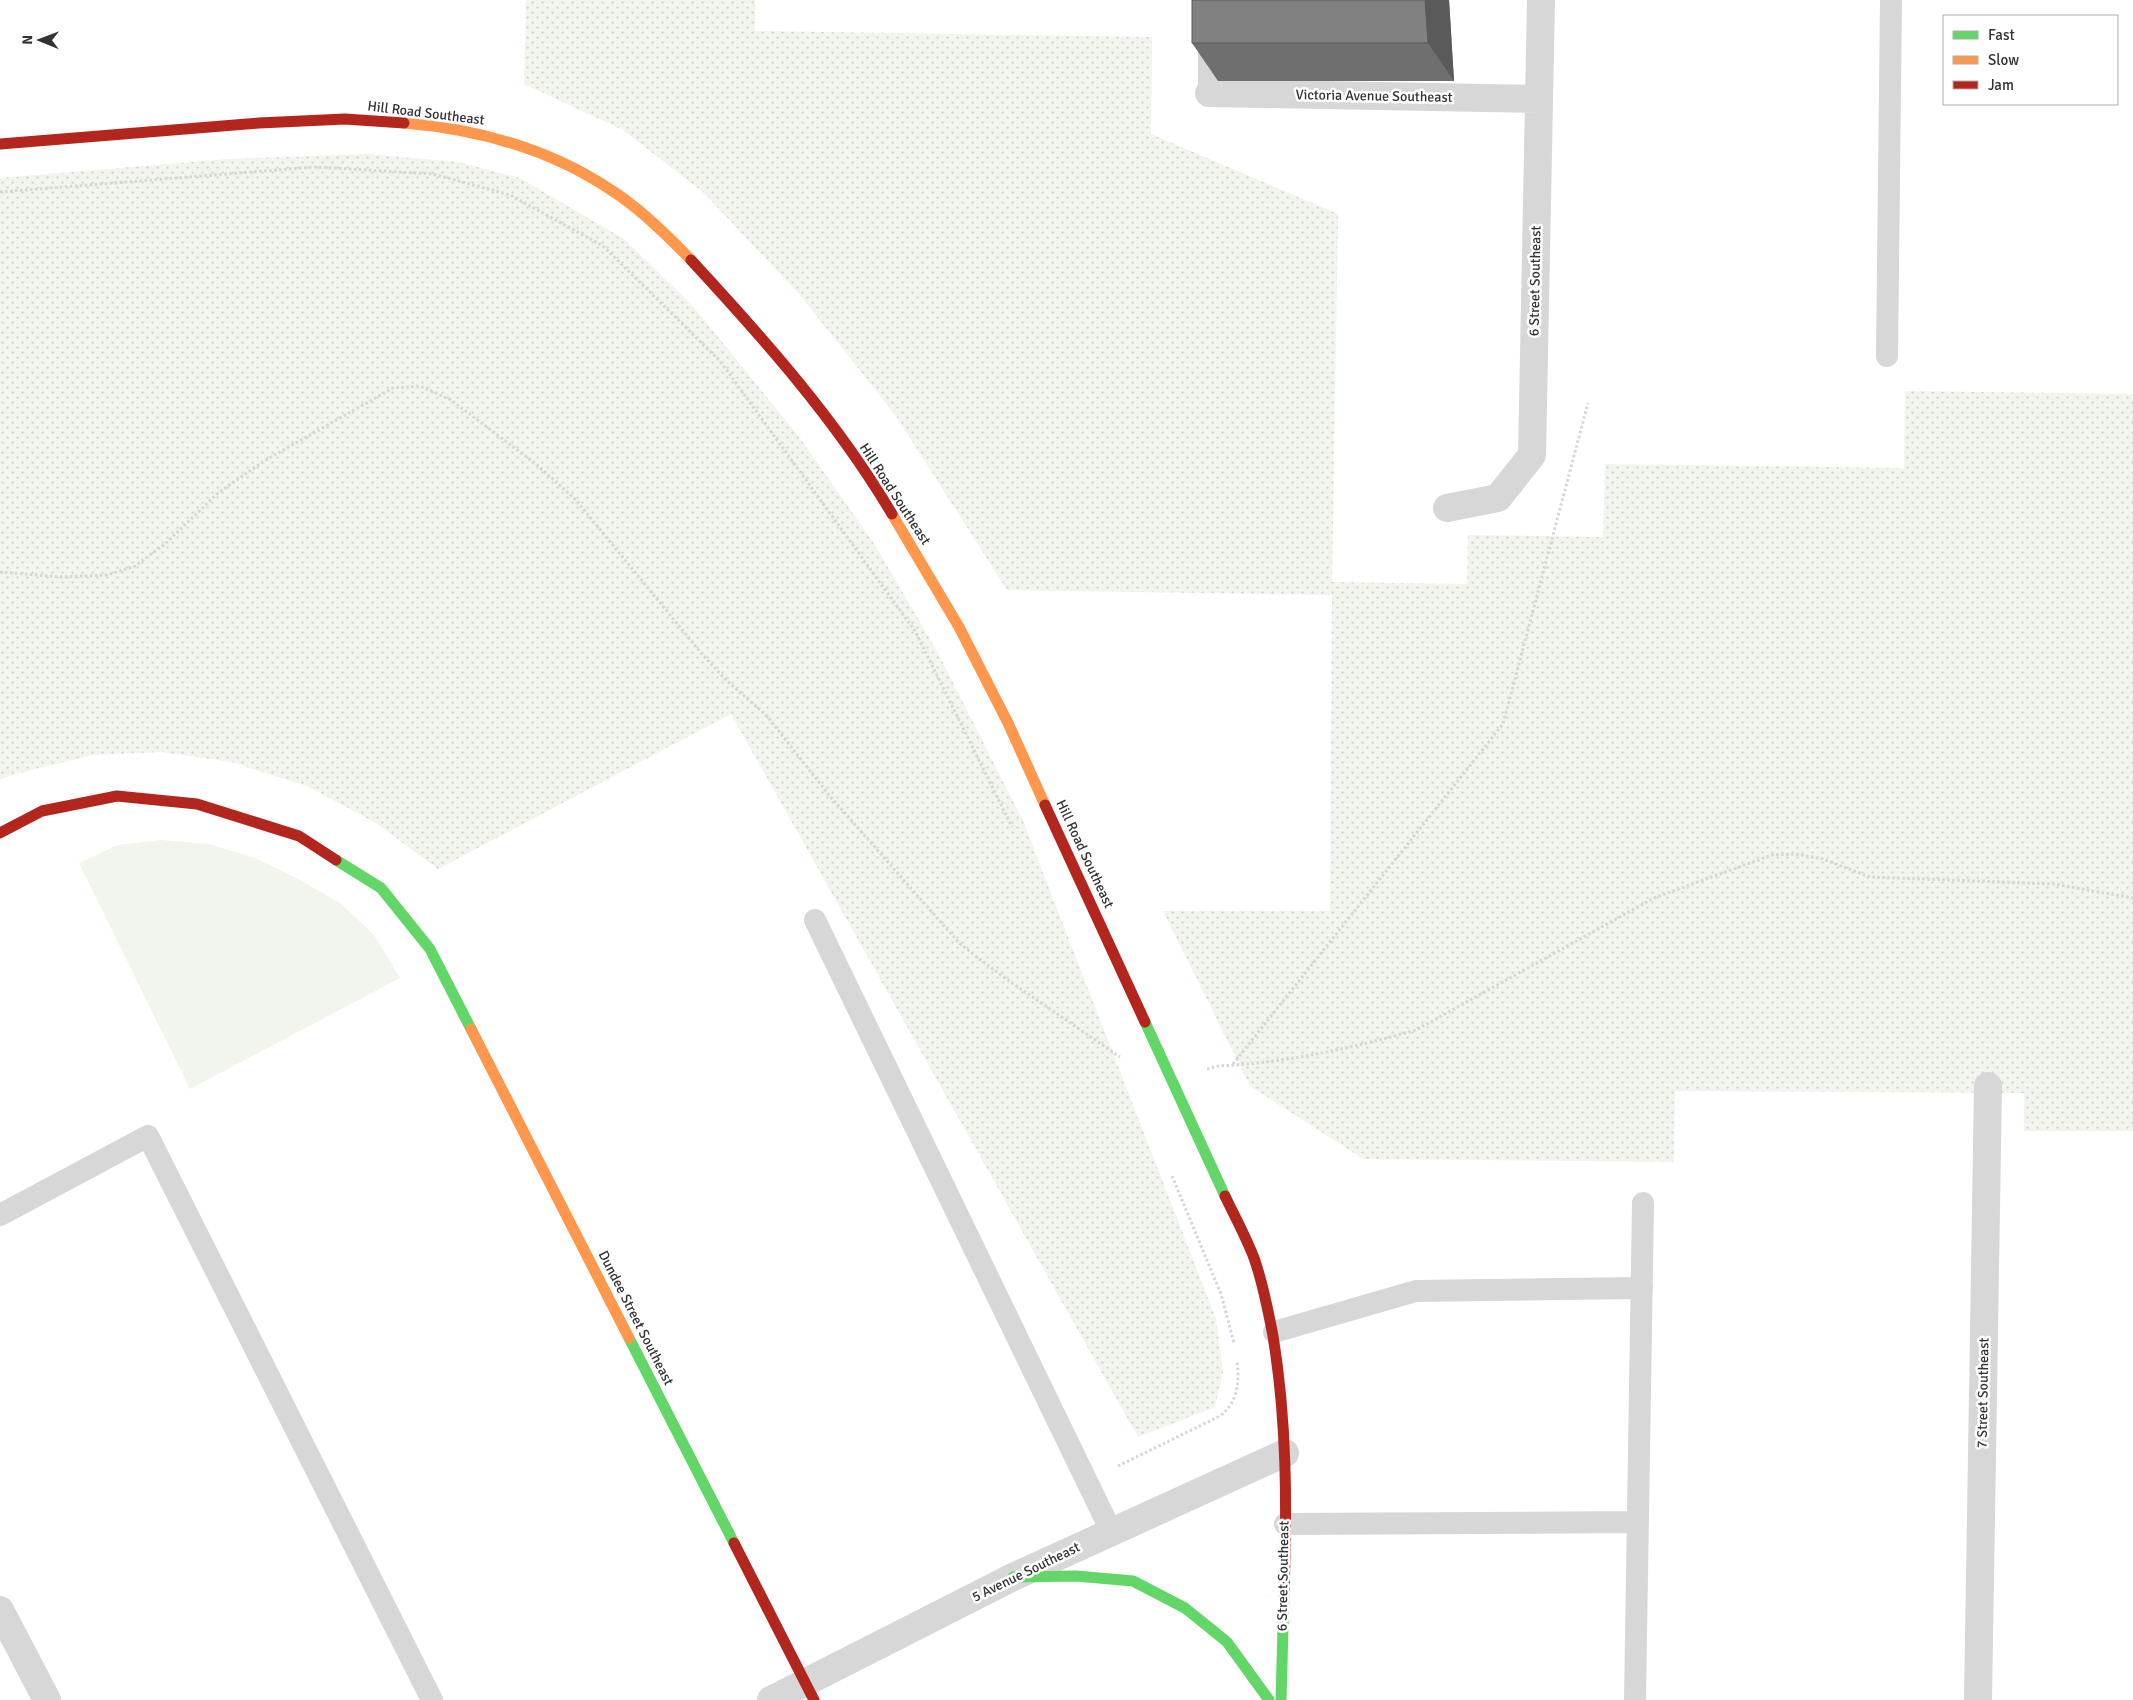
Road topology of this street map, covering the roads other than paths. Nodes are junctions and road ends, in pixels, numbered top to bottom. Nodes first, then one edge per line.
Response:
1 (1209, 0) edge
2 (1540, 0) edge
3 (1890, 0) edge
4 (1209, 93) joint
5 (1539, 99) junction
6 (0, 144) edge
7 (1887, 356) dead end
8 (1447, 508) dead end
9 (0, 833) edge
10 (815, 920) dead end
11 (1988, 1086) dead end
12 (1643, 1203) dead end
13 (0, 1215) edge
14 (1642, 1288) junction
15 (1274, 1332) junction
16 (1285, 1453) junction
17 (1638, 1522) junction
18 (1284, 1524) junction
19 (1111, 1531) junction
20 (1013, 1577) junction
21 (0, 1610) edge
22 (810, 1691) edge
23 (47, 1700) edge
24 (432, 1700) edge
25 (771, 1700) edge
26 (1269, 1700) edge
27 (1281, 1700) edge
28 (1635, 1700) edge
29 (1978, 1700) edge

1 - 4 lane
2 - 5 street, 6 Street Southeast
3 - 7 lane
4 - 5 street, Victoria Avenue Southeast
5 - 8 street, 6 Street Southeast
6 - 15 street, Hill Road Southeast
9 - 22 street, Dundee Street Southeast
10 - 19 lane
11 - 29 street, 7 Street Southeast
12 - 14 lane
13 - 24 lane
14 - 15 lane
14 - 17 lane
15 - 16 street, Hill Road Southeast
16 - 18 street, 6 Street Southeast
16 - 19 street, 5 Avenue Southeast
17 - 18 lane
17 - 28 lane
18 - 27 street, 6 Street Southeast
19 - 20 street, 5 Avenue Southeast
20 - 22 street, 5 Avenue Southeast
20 - 26 street
21 - 23 street
22 - 25 street, 5 Avenue Southeast

